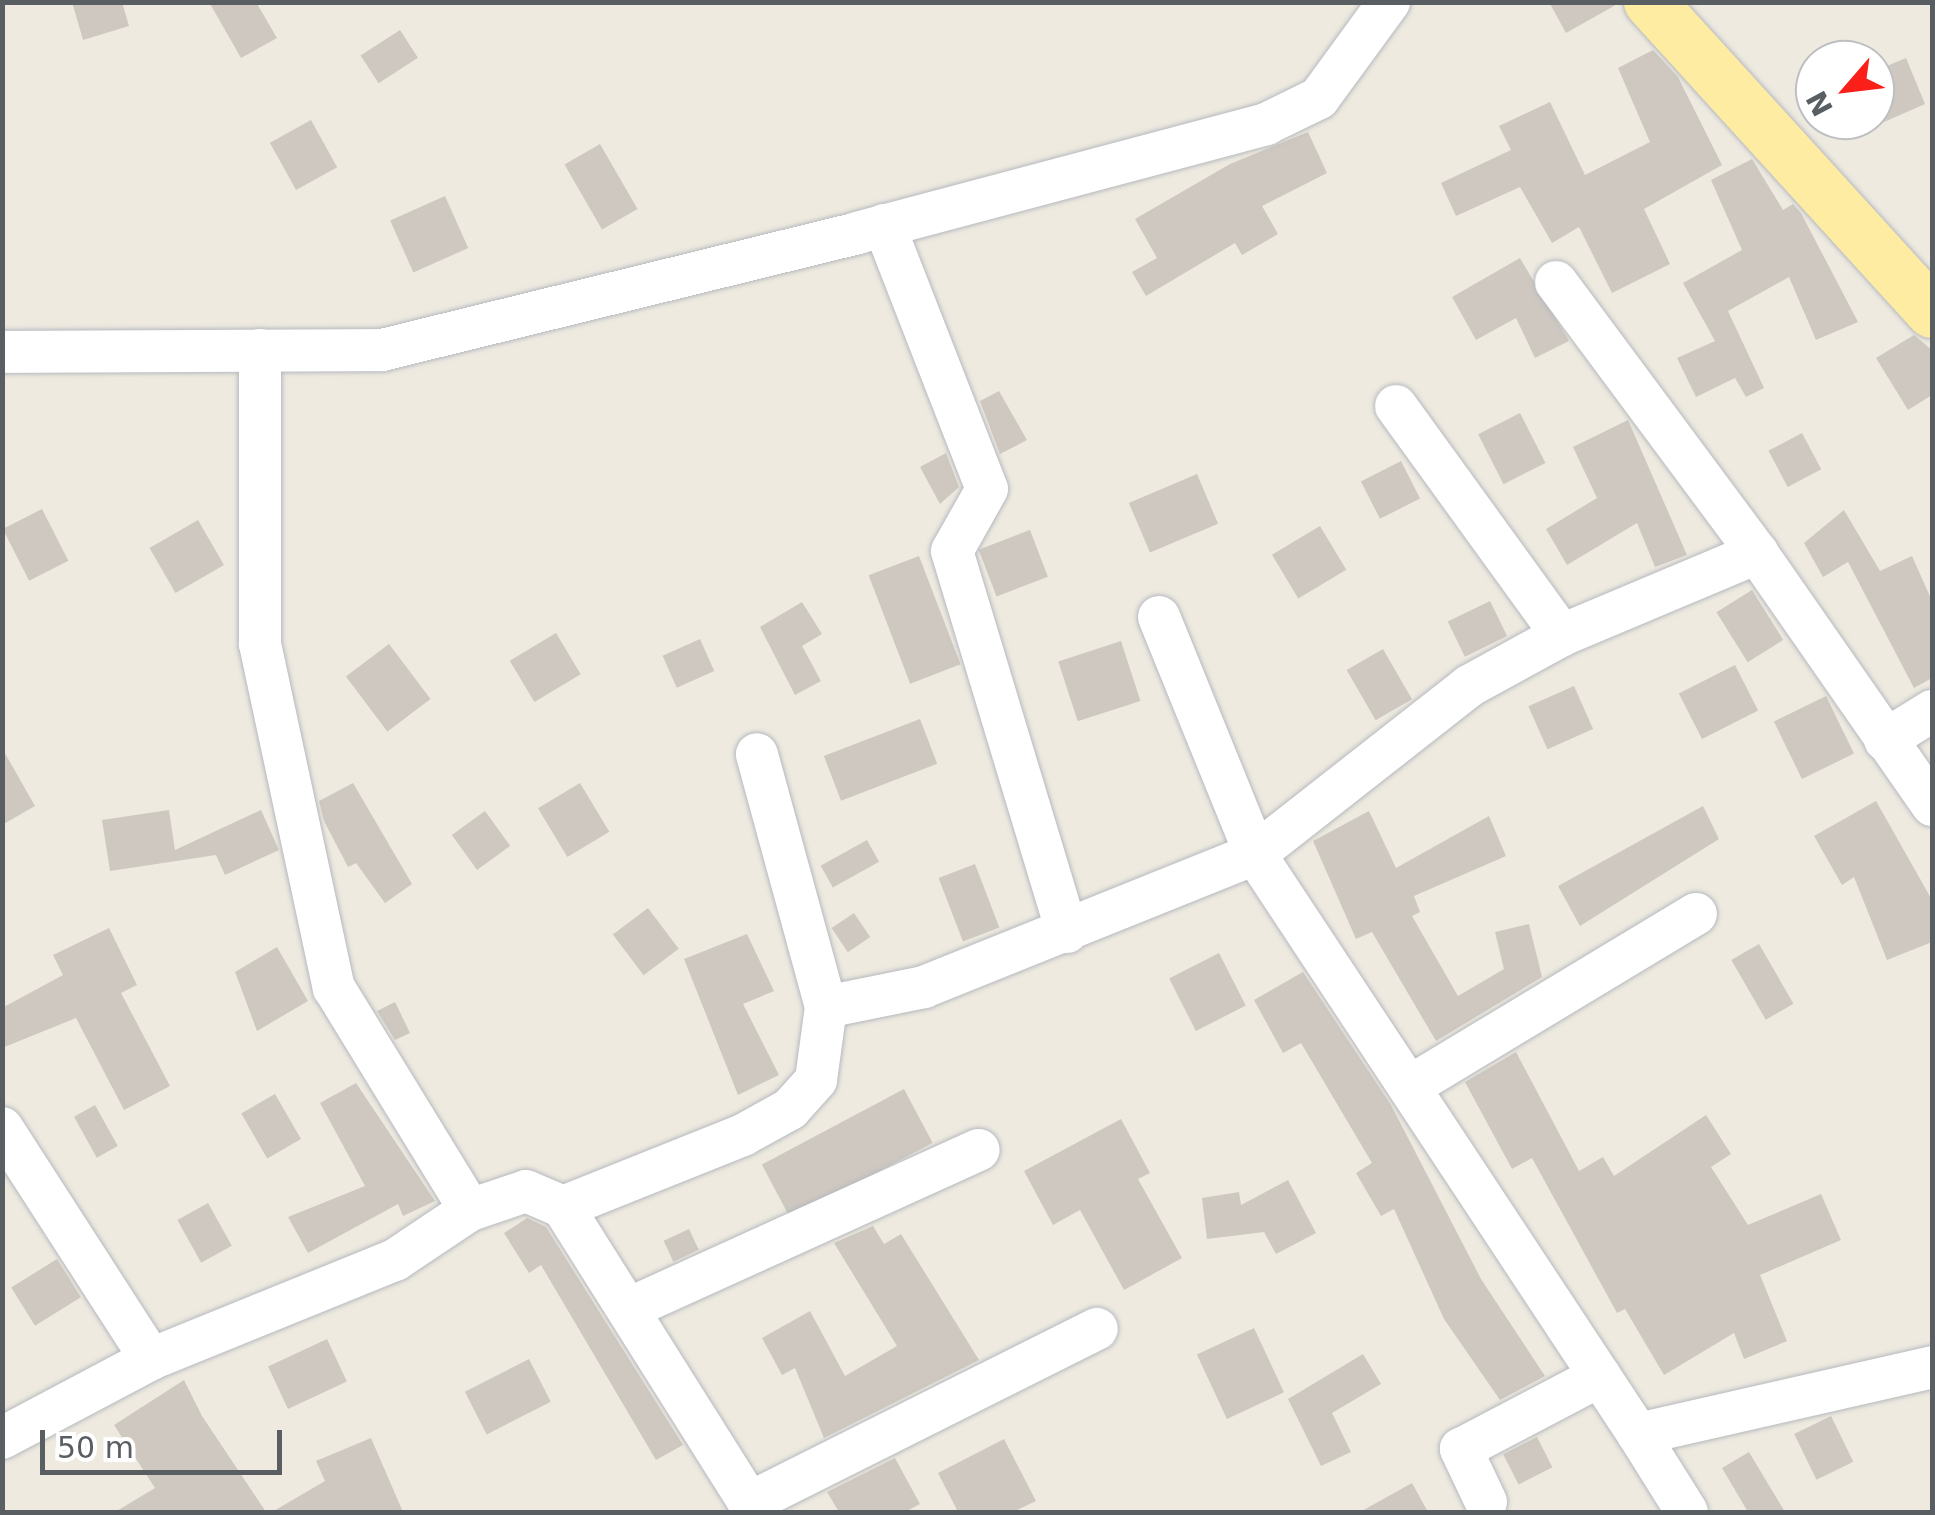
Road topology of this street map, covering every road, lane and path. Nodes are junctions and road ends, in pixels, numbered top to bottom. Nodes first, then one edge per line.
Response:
1 (1389, 2) edge
2 (1650, 2) edge
3 (884, 225) junction
4 (1556, 282) dead end
5 (1932, 312) edge
6 (260, 350) junction
7 (2, 352) edge
8 (1396, 406) dead end
9 (1757, 553) junction
10 (1159, 617) dead end
11 (1562, 635) junction
12 (1932, 711) edge
13 (1885, 740) junction
14 (757, 754) dead end
15 (1932, 805) edge
16 (1255, 854) junction
17 (1696, 914) dead end
18 (1066, 932) junction
19 (826, 1007) junction
20 (1409, 1087) junction
21 (2, 1128) edge
22 (979, 1150) dead end
23 (564, 1207) junction
24 (470, 1210) junction
25 (628, 1309) junction
26 (1097, 1329) dead end
27 (150, 1359) junction
28 (1932, 1367) edge
29 (1600, 1376) junction
30 (1638, 1434) junction
31 (2, 1438) edge
32 (1486, 1502) dead end
33 (752, 1508) edge
34 (1687, 1512) edge

1 - 3 street
2 - 5 main road
3 - 6 street
3 - 18 street
4 - 9 street
6 - 7 street
6 - 24 street
8 - 11 street
9 - 11 street
9 - 13 street
10 - 16 street
11 - 16 street
12 - 13 street
13 - 15 street
14 - 19 street
16 - 18 street
16 - 20 street
17 - 20 street
18 - 19 street
19 - 23 street
20 - 29 street
21 - 27 street
22 - 25 street
23 - 24 street
23 - 25 street
24 - 27 street
25 - 33 street
26 - 33 street
27 - 31 street
28 - 30 street
29 - 30 street
29 - 32 street
30 - 34 street

